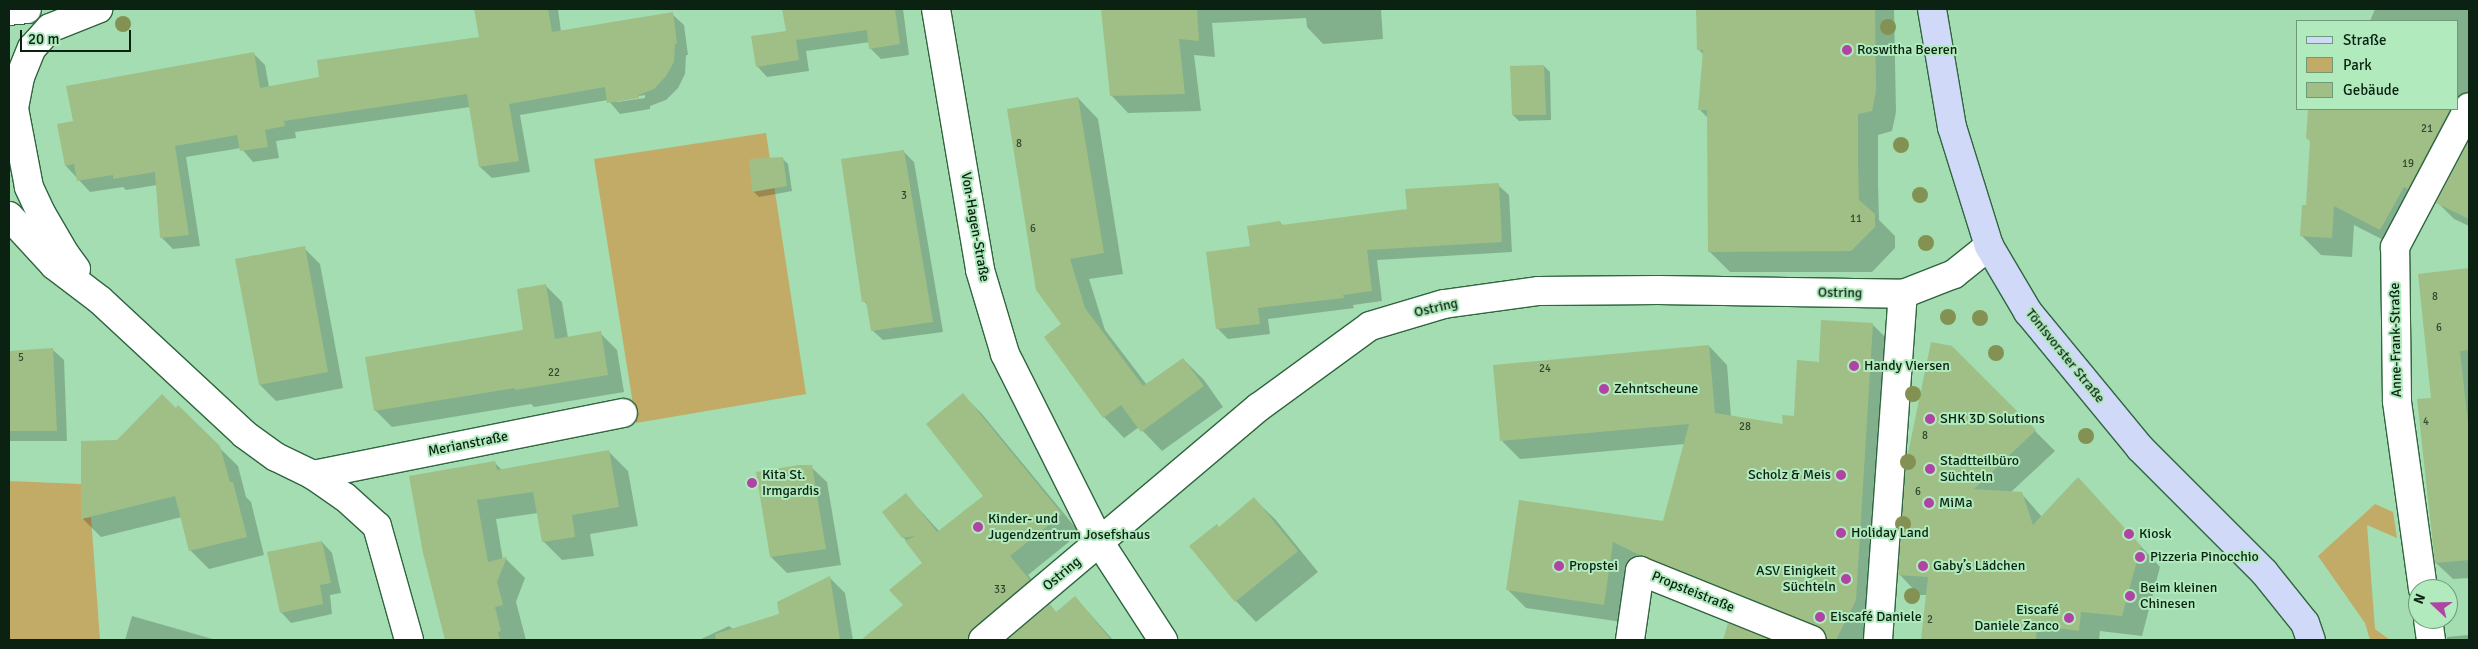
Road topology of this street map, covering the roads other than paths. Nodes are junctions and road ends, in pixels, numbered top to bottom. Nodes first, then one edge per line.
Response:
1 (27, 9) edge
2 (98, 9) edge
3 (936, 9) edge
4 (1932, 9) edge
5 (9, 11) edge
6 (2469, 107) edge
7 (9, 216) edge
8 (1989, 246) junction
9 (1903, 294) junction
10 (100, 300) junction
11 (623, 413) dead end
12 (313, 475) junction
13 (1100, 543) junction
14 (2421, 579) edge
15 (409, 640) edge
16 (983, 640) edge
17 (1163, 640) edge
18 (1630, 640) edge
19 (1812, 640) edge
20 (1878, 640) edge
21 (2311, 640) edge

1 - 5 street
2 - 10 street
3 - 13 street, Von-Hagen-Straße
4 - 8 main road, Tönisvorster Straße
6 - 14 street, Anne-Frank-Straße
7 - 10 street
8 - 9 street, Ostring
8 - 21 main road, Tönisvorster Straße
9 - 13 street, Ostring
9 - 20 street
10 - 12 street
11 - 12 street, Merianstraße
12 - 15 street
13 - 16 street, Ostring
13 - 17 street
18 - 19 street, Propsteistraße

